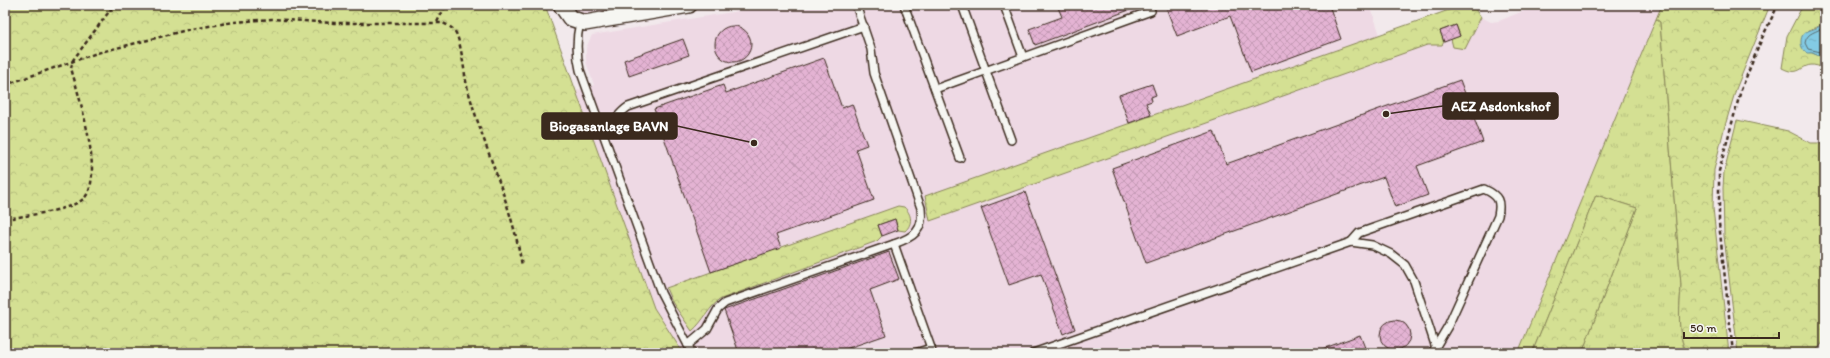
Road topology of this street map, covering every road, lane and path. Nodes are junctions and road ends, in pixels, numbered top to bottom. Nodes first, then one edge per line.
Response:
1 (114, 5) edge
2 (446, 5) edge
3 (561, 5) edge
4 (689, 5) edge
5 (856, 5) edge
6 (904, 5) edge
7 (962, 5) edge
8 (1004, 5) edge
9 (1778, 5) edge
10 (1151, 11) dead end
11 (437, 22) junction
12 (580, 22) junction
13 (864, 26) junction
14 (1023, 57) junction
15 (73, 60) junction
16 (986, 70) junction
17 (5, 85) edge
18 (934, 88) junction
19 (602, 130) junction
20 (1011, 140) dead end
21 (960, 158) dead end
22 (5, 219) edge
23 (1351, 242) junction
24 (894, 244) junction
25 (522, 266) dead end
26 (1435, 344) junction
27 (688, 345) junction
28 (931, 350) edge
29 (692, 353) edge
30 (915, 353) edge
31 (1033, 353) edge
32 (1432, 353) edge
33 (1733, 353) edge

1 - 15 path
2 - 11 path
3 - 12 street
4 - 12 street
5 - 13 lane
6 - 18 lane
7 - 16 lane
8 - 14 lane
9 - 33 path
10 - 14 lane
11 - 15 path
11 - 25 path
12 - 19 lane
13 - 19 lane
13 - 24 lane
14 - 16 lane
15 - 17 path
15 - 22 path
16 - 18 lane
16 - 20 lane
18 - 21 lane
19 - 27 lane
23 - 26 lane
23 - 26 lane
23 - 31 lane
24 - 27 lane
24 - 28 lane
26 - 32 lane
27 - 29 lane
28 - 30 lane

